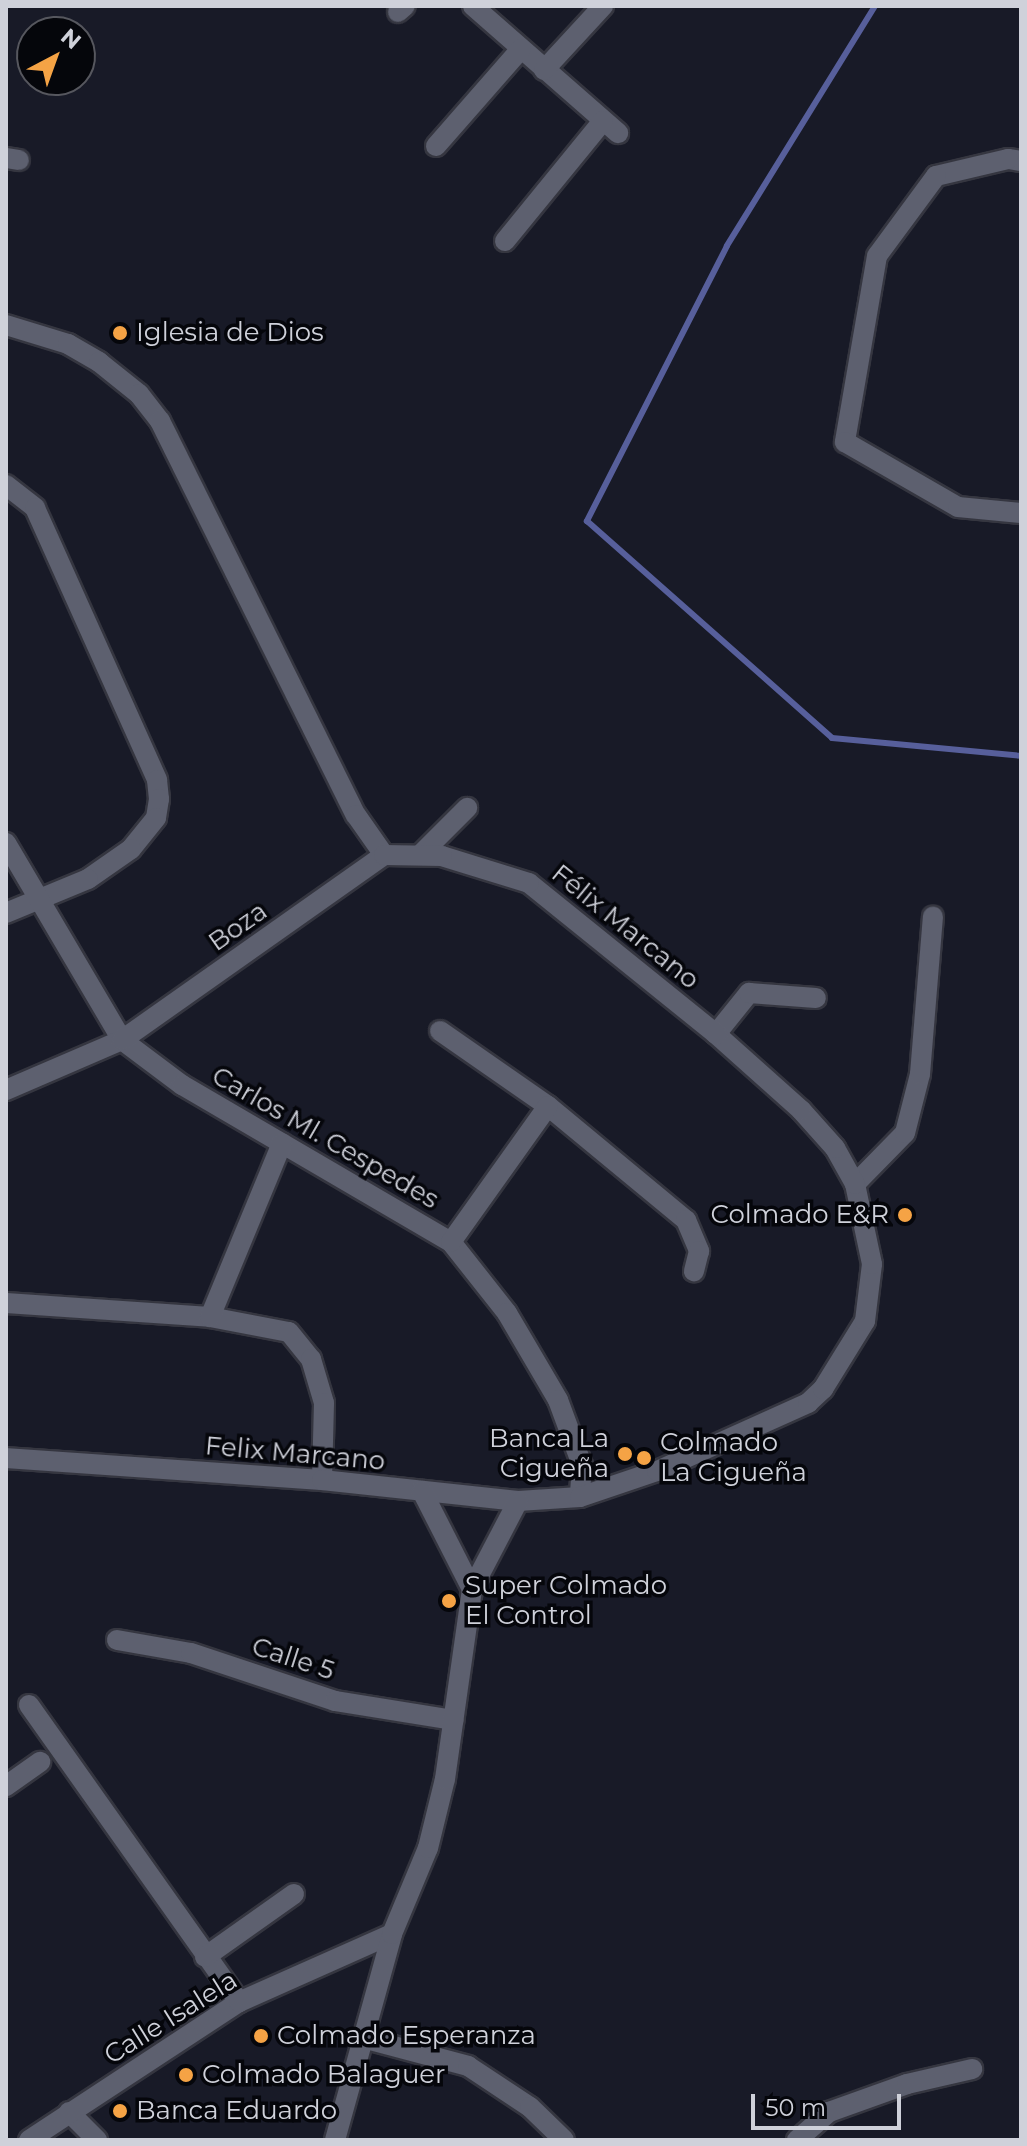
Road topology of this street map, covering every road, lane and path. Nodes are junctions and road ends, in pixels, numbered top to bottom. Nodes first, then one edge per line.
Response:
1 (473, 6) edge
2 (603, 6) edge
3 (521, 49) junction
4 (544, 70) junction
5 (436, 146) dead end
6 (1021, 161) edge
7 (505, 241) dead end
8 (6, 325) edge
9 (6, 485) edge
10 (1021, 513) edge
11 (467, 808) dead end
12 (6, 843) edge
13 (422, 853) junction
14 (384, 855) junction
15 (36, 901) junction
16 (6, 913) edge
17 (933, 917) dead end
18 (816, 998) dead end
19 (440, 1031) dead end
20 (716, 1034) junction
21 (122, 1040) junction
22 (6, 1090) edge
23 (548, 1106) junction
24 (282, 1143) junction
25 (855, 1184) junction
26 (451, 1242) junction
27 (694, 1271) dead end
28 (6, 1303) edge
29 (210, 1317) junction
30 (6, 1458) edge
31 (322, 1480) junction
32 (422, 1491) junction
33 (580, 1497) junction
34 (518, 1501) junction
35 (472, 1589) junction
36 (117, 1640) dead end
37 (29, 1705) dead end
38 (453, 1720) junction
39 (40, 1762) dead end
40 (6, 1786) edge
41 (294, 1894) dead end
42 (392, 1934) junction
43 (205, 1957) junction
44 (239, 2002) junction
45 (363, 2038) junction
46 (972, 2069) dead end
47 (69, 2112) junction
48 (29, 2140) edge
49 (97, 2140) edge
50 (335, 2140) edge
51 (564, 2140) edge
52 (797, 2140) edge

1 - 3 street
2 - 4 street
3 - 4 street
3 - 5 street
4 - 7 street
6 - 10 street
8 - 14 street
9 - 15 street
11 - 13 street
12 - 15 street, Carlos Ml. Cespedes
13 - 14 street, Félix Marcano
13 - 20 street, Félix Marcano
14 - 21 street, Boza
15 - 16 street
15 - 21 street, Carlos Ml. Cespedes
17 - 25 street
18 - 20 street
19 - 23 street
20 - 25 street, Félix Marcano
21 - 22 street, Boza
21 - 24 street, Carlos Ml. Cespedes
23 - 26 street
23 - 27 street
24 - 26 street, Carlos Ml. Cespedes
24 - 29 street
25 - 33 street, Félix Marcano
26 - 33 street, Carlos Ml. Cespedes
28 - 29 street
29 - 31 street
30 - 31 street, Felix Marcano
31 - 32 street, Felix Marcano
32 - 34 street, Felix Marcano
32 - 35 street
33 - 34 street, Felix Marcano
34 - 35 street
35 - 38 street
36 - 38 street, Calle 5
37 - 43 street
38 - 42 street
39 - 40 street
41 - 43 street
42 - 44 street, Calle Isalela
42 - 45 street
43 - 44 street
44 - 47 street, Calle Isalela
45 - 50 street
45 - 51 street
46 - 52 street
47 - 48 street, Calle Isalela
47 - 49 street

